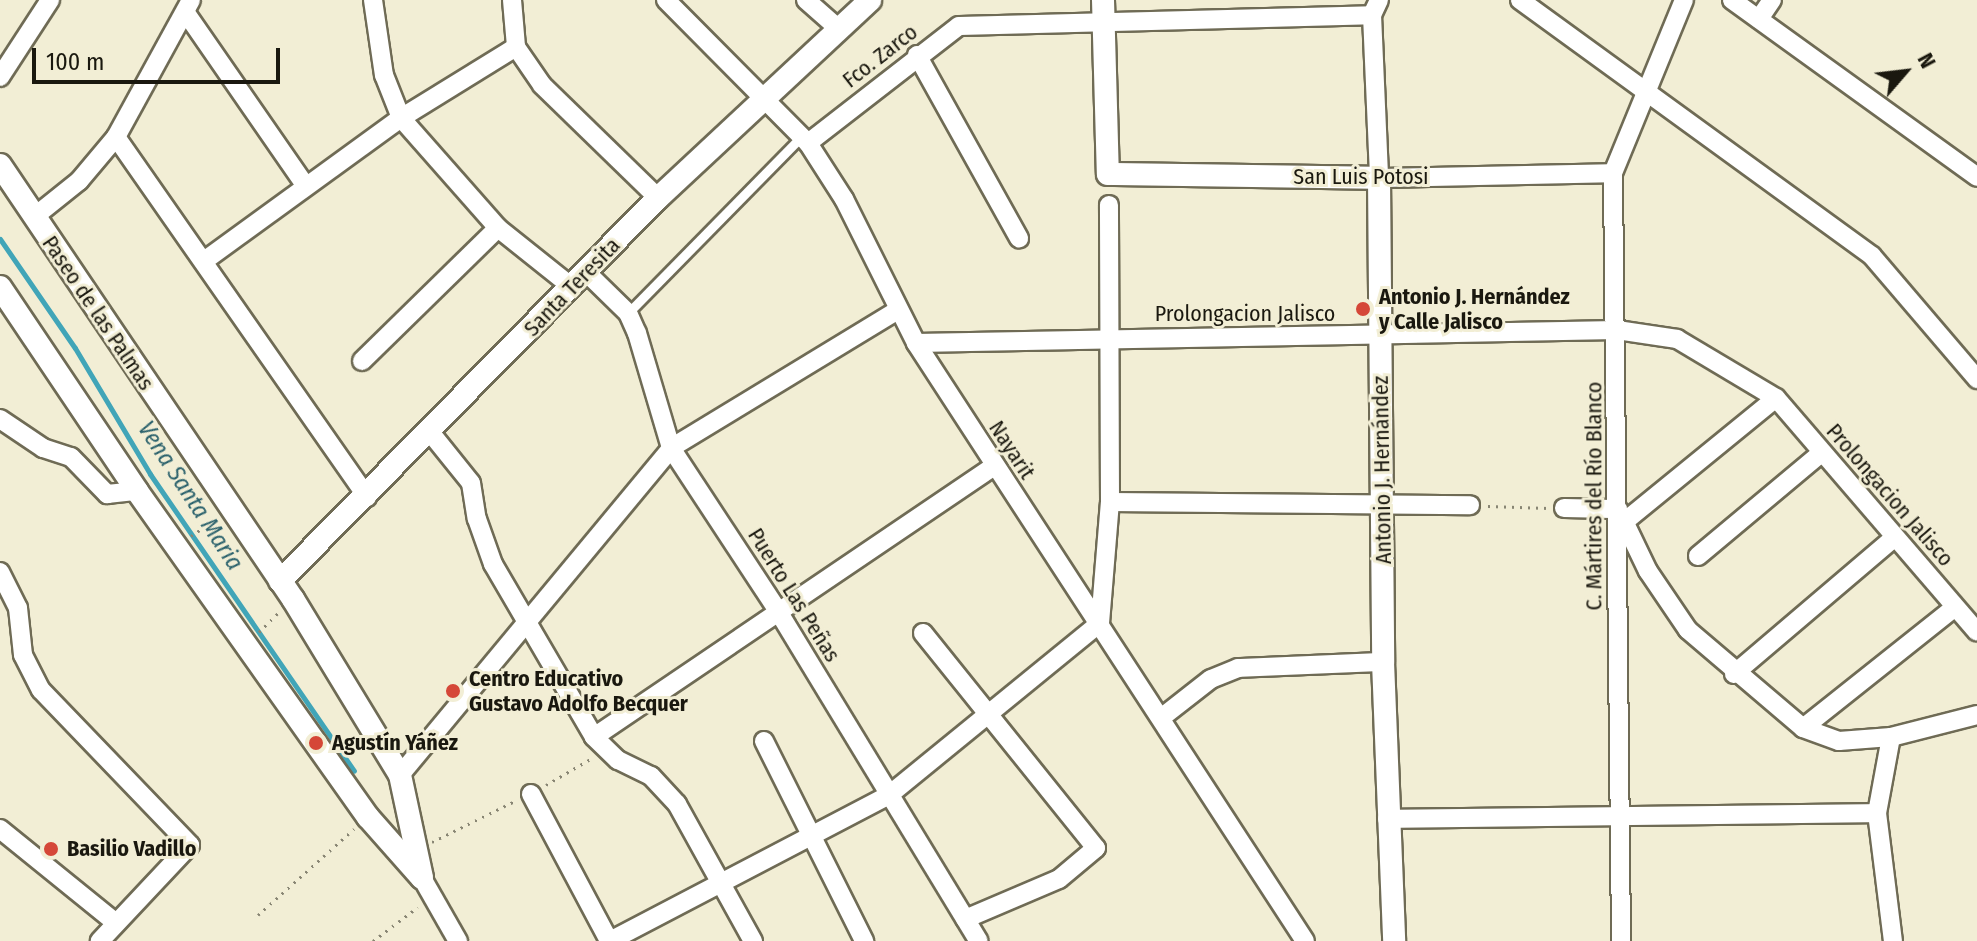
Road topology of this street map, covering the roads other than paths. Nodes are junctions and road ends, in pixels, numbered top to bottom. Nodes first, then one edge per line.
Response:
1 (50, 0) edge
2 (373, 0) edge
3 (512, 0) edge
4 (666, 0) edge
5 (806, 0) edge
6 (870, 0) edge
7 (1520, 0) edge
8 (1684, 0) edge
9 (1732, 0) edge
10 (1772, 0) edge
11 (188, 7) edge
12 (1376, 8) edge
13 (1104, 10) edge
14 (1759, 19) junction
15 (840, 30) junction
16 (516, 47) junction
17 (917, 55) junction
18 (0, 77) edge
19 (1646, 93) junction
20 (768, 98) junction
21 (401, 118) junction
22 (116, 137) junction
23 (805, 140) junction
24 (0, 165) edge
25 (1613, 173) junction
26 (1977, 177) edge
27 (1379, 178) junction
28 (305, 185) junction
29 (658, 198) junction
30 (1109, 205) dead end
31 (34, 217) junction
32 (498, 228) junction
33 (1019, 238) dead end
34 (204, 261) junction
35 (579, 279) junction
36 (0, 287) edge
37 (898, 310) junction
38 (628, 313) junction
39 (1617, 330) junction
40 (1380, 337) junction
41 (1112, 339) junction
42 (916, 343) junction
43 (362, 361) dead end
44 (1977, 379) edge
45 (1776, 398) junction
46 (0, 419) edge
47 (430, 432) junction
48 (671, 448) junction
49 (1821, 453) junction
50 (993, 467) junction
51 (137, 491) junction
52 (367, 497) junction
53 (1110, 502) junction
54 (1383, 503) junction
55 (1470, 505) road end
56 (1564, 508) road end
57 (1621, 515) junction
58 (1894, 538) junction
59 (1698, 556) dead end
60 (0, 572) edge
61 (280, 581) junction
62 (1955, 607) junction
63 (778, 611) junction
64 (527, 620) junction
65 (1100, 623) junction
66 (1977, 632) edge
67 (923, 633) dead end
68 (1383, 662) junction
69 (1734, 674) junction
70 (988, 715) junction
71 (1977, 715) edge
72 (1161, 718) junction
73 (1803, 728) junction
74 (1891, 737) junction
75 (764, 741) dead end
76 (600, 744) junction
77 (400, 775) junction
78 (531, 794) road end
79 (889, 795) junction
80 (1877, 813) junction
81 (1387, 819) junction
82 (1619, 819) junction
83 (0, 829) edge
84 (810, 837) junction
85 (722, 880) junction
86 (428, 887) junction
87 (965, 919) junction
88 (116, 923) junction
89 (100, 941) edge
90 (458, 941) edge
91 (610, 941) edge
92 (753, 941) edge
93 (864, 941) edge
94 (979, 941) edge
95 (1305, 941) edge
96 (1394, 941) edge
97 (1621, 941) edge
98 (1893, 941) edge

1 - 18 street
2 - 21 street, Puerto Las Peñas
3 - 16 street
4 - 20 street, Nayarit
5 - 15 street, Fco. Zarco
6 - 15 street, Santa Teresita
7 - 19 street
8 - 19 street
9 - 14 street
10 - 14 street
11 - 22 street
11 - 28 street
12 - 13 street, Fco. Zarco
12 - 27 street, Antonio J. Hernández
13 - 17 street, Fco. Zarco
13 - 27 street, San Luis Potosi
14 - 26 street
15 - 20 street, Santa Teresita
16 - 21 street
16 - 29 street
17 - 23 street, Fco. Zarco
17 - 33 street
19 - 25 street
19 - 44 street
20 - 23 street, Nayarit
20 - 29 street, Santa Teresita
21 - 28 street
21 - 32 street, Puerto Las Peñas
22 - 31 street
22 - 34 street
23 - 37 street, Nayarit
23 - 38 lane
24 - 31 street, Paseo de las Palmas
25 - 27 street, San Luis Potosi
25 - 39 street, C. Mártires del Río Blanco
27 - 40 street, Antonio J. Hernández
28 - 34 street
29 - 35 street, Santa Teresita
30 - 41 street
31 - 61 street, Paseo de las Palmas
32 - 35 street, Puerto Las Peñas
32 - 43 street
34 - 52 street
35 - 38 street, Puerto Las Peñas
35 - 47 street, Santa Teresita
36 - 51 street, Paseo de las Palmas
37 - 42 street, Nayarit
37 - 48 street
38 - 48 street, Puerto Las Peñas
39 - 40 street, Prolongacion Jalisco
39 - 45 street, Prolongacion Jalisco
39 - 57 street, C. Mártires del Río Blanco
40 - 41 street, Prolongacion Jalisco
40 - 54 street, Antonio J. Hernández
41 - 42 street, Prolongacion Jalisco
41 - 53 street
42 - 50 street, Nayarit
45 - 49 street, Prolongacion Jalisco
45 - 57 street
46 - 51 street
47 - 52 street, Santa Teresita
47 - 64 street
48 - 63 street, Puerto Las Peñas
48 - 64 street
49 - 58 street, Prolongacion Jalisco
49 - 59 street
50 - 63 street
50 - 65 street, Nayarit
51 - 86 street, Paseo de las Palmas
52 - 61 street, Santa Teresita
53 - 54 street
53 - 65 street
54 - 55 street
54 - 68 street, Antonio J. Hernández
56 - 57 street
57 - 69 street
57 - 82 street, C. Mártires del Río Blanco
58 - 62 street, Prolongacion Jalisco
58 - 69 street
60 - 88 street
61 - 77 street, Paseo de las Palmas
62 - 66 street, Prolongacion Jalisco
62 - 73 street
63 - 76 street
63 - 79 street, Puerto Las Peñas
64 - 76 street
64 - 77 street
65 - 70 street
65 - 72 street, Nayarit
67 - 70 street
68 - 72 street
68 - 81 street, Antonio J. Hernández
69 - 73 street
70 - 79 street
70 - 87 street
71 - 74 street
72 - 95 street, Nayarit
73 - 74 street
74 - 80 street
75 - 84 street
76 - 85 street
77 - 86 street, Paseo de las Palmas
78 - 91 street
79 - 84 street
79 - 87 street, Puerto Las Peñas
80 - 82 street
80 - 98 street
81 - 82 street
81 - 96 street, Antonio J. Hernández
82 - 97 street, C. Mártires del Río Blanco
83 - 88 street
84 - 85 street
84 - 93 street
85 - 91 street
85 - 92 street
86 - 90 street, Paseo de las Palmas
87 - 94 street, Puerto Las Peñas
88 - 89 street

